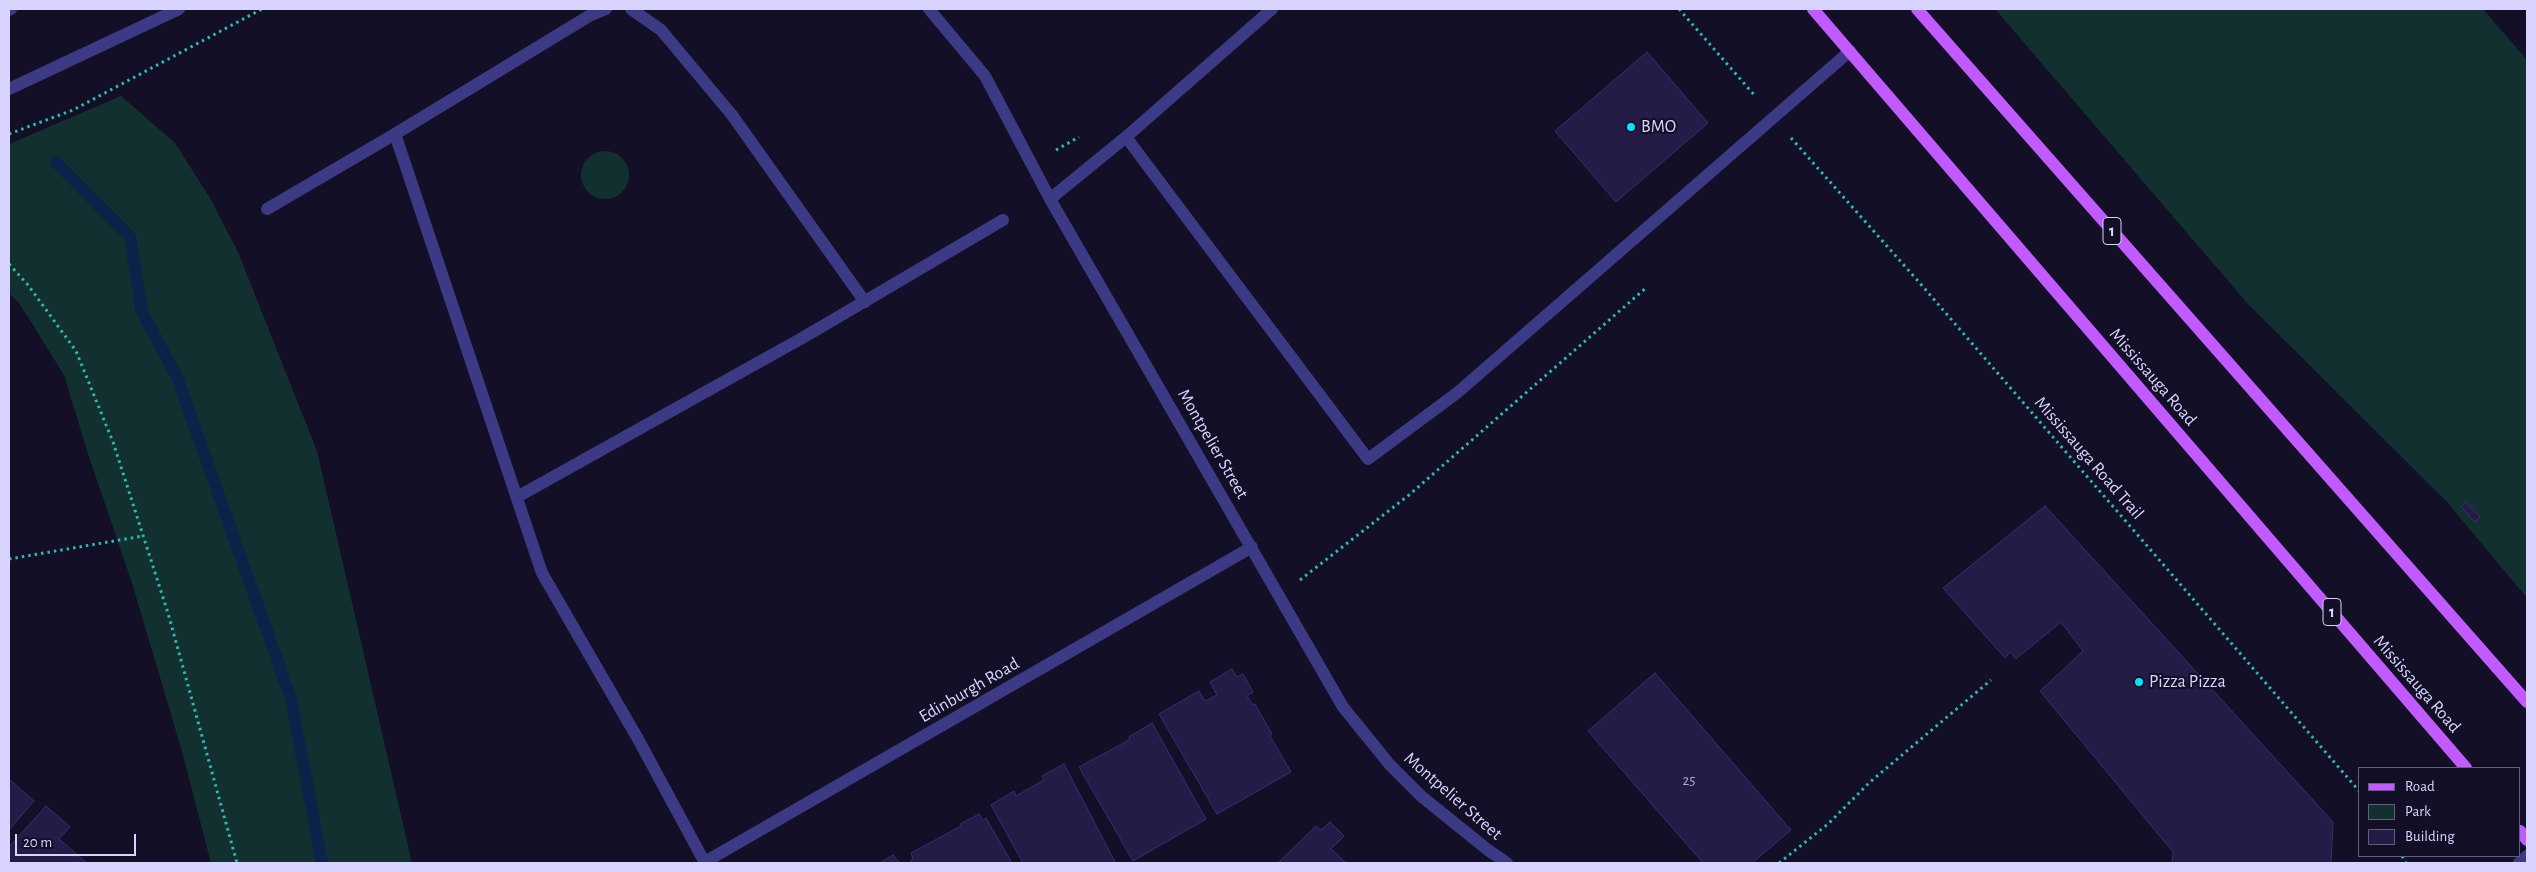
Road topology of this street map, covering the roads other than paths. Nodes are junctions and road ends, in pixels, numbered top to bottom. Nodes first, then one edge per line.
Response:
1 (179, 9) edge
2 (606, 9) edge
3 (631, 9) edge
4 (929, 9) edge
5 (1272, 9) edge
6 (1813, 9) edge
7 (1917, 9) edge
8 (1850, 51) junction
9 (9, 89) edge
10 (395, 134) junction
11 (1126, 137) junction
12 (1050, 199) junction
13 (267, 209) dead end
14 (1003, 220) dead end
15 (864, 302) junction
16 (517, 496) junction
17 (1252, 547) junction
18 (2527, 702) edge
19 (2465, 767) edge
20 (2527, 856) edge
21 (704, 863) edge
22 (1508, 863) edge
23 (2519, 863) edge

1 - 9 street
2 - 10 street
3 - 15 street
4 - 12 street, Montpelier Street
5 - 11 street
6 - 8 main road, Mississauga Road / 1
7 - 18 main road, 1
8 - 11 street
8 - 19 main road, Mississauga Road / 1
10 - 13 street
10 - 16 street
11 - 12 street
12 - 17 street, Montpelier Street
14 - 15 street
15 - 16 street
16 - 21 street
17 - 21 street, Edinburgh Road
17 - 22 street, Montpelier Street
20 - 23 street

